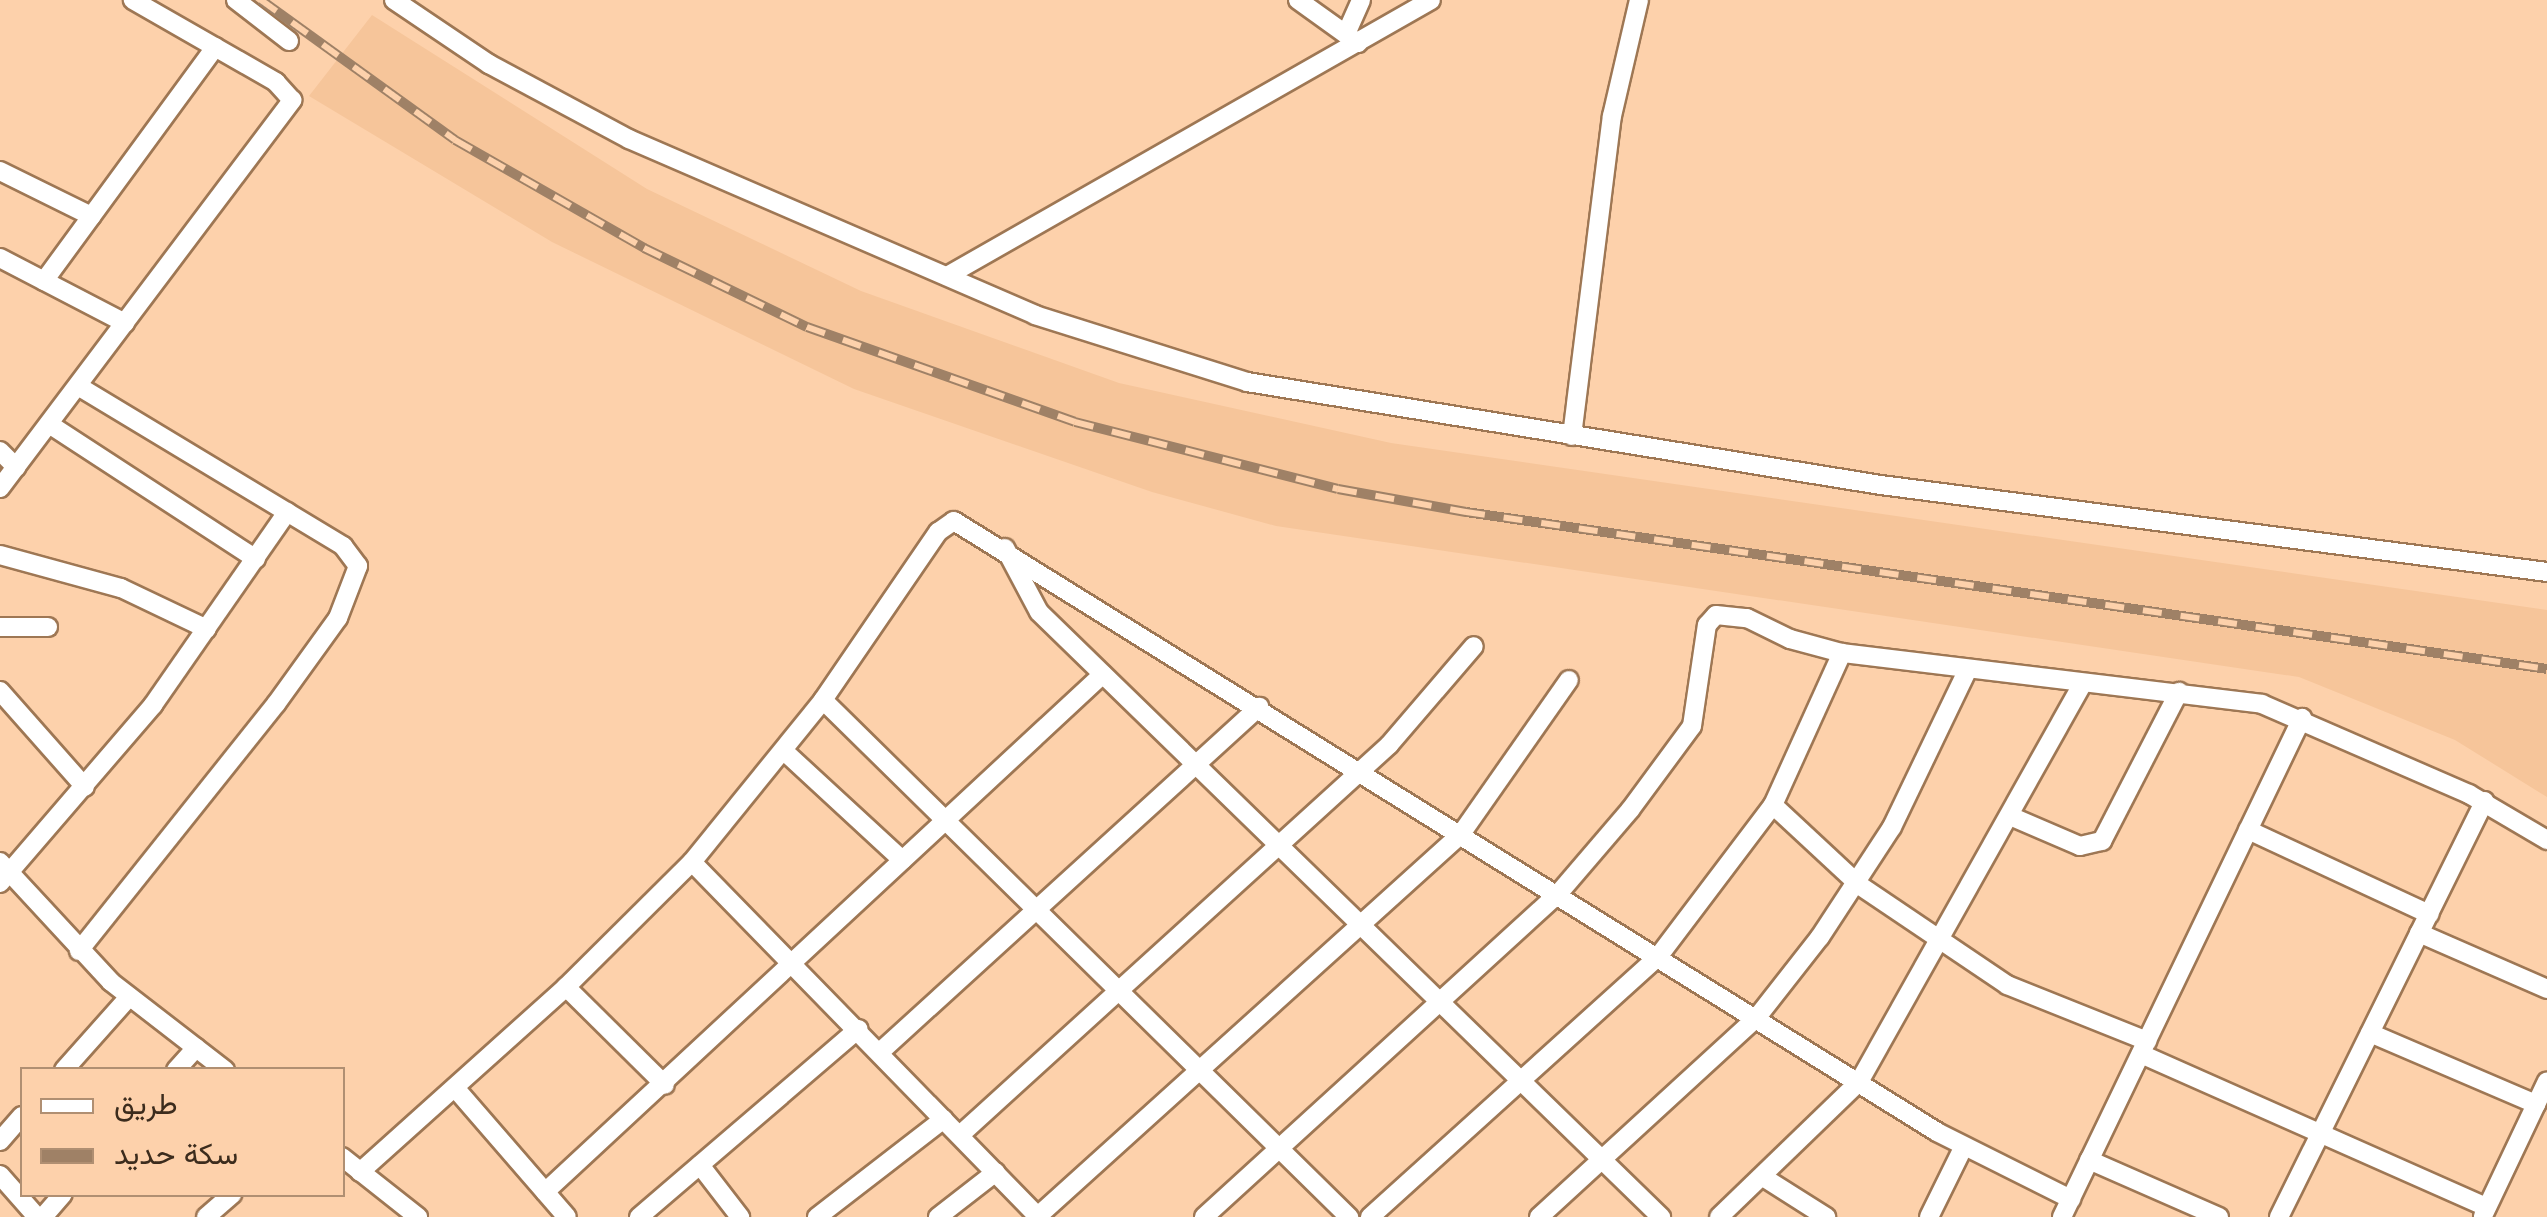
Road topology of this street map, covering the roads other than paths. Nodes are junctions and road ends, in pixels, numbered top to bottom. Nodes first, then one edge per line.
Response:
1 (133, 0) edge
2 (236, 0) edge
3 (394, 0) edge
4 (1298, 0) edge
5 (1361, 0) edge
6 (1431, 0) edge
7 (1639, 0) edge
8 (1352, 38) junction
9 (289, 41) dead end
10 (215, 47) junction
11 (0, 171) edge
12 (91, 216) junction
13 (0, 258) edge
14 (946, 276) junction
15 (44, 281) junction
16 (124, 323) junction
17 (78, 386) junction
18 (48, 424) junction
19 (1572, 436) junction
20 (0, 451) edge
21 (16, 467) junction
22 (0, 488) edge
23 (287, 512) junction
24 (1004, 548) junction
25 (0, 555) edge
26 (256, 559) junction
27 (2547, 572) edge
28 (48, 626) dead end
29 (0, 627) edge
30 (206, 630) junction
31 (1474, 646) dead end
32 (1842, 653) junction
33 (1968, 669) junction
34 (1103, 674) junction
35 (1569, 680) dead end
36 (2082, 684) junction
37 (0, 691) edge
38 (2179, 692) junction
39 (824, 700) junction
40 (1260, 707) junction
41 (2302, 718) junction
42 (784, 751) junction
43 (1196, 765) junction
44 (1361, 771) junction
45 (86, 787) junction
46 (2484, 801) junction
47 (1773, 805) junction
48 (2010, 816) junction
49 (944, 818) junction
50 (2248, 830) junction
51 (1461, 834) junction
52 (2547, 840) edge
53 (1281, 843) junction
54 (902, 860) junction
55 (692, 862) junction
56 (3, 873) edge
57 (1860, 885) junction
58 (1558, 894) junction
59 (1037, 910) junction
60 (2429, 914) junction
61 (1364, 922) junction
62 (2419, 934) junction
63 (1941, 942) junction
64 (79, 951) junction
65 (1658, 956) junction
66 (796, 965) junction
67 (566, 987) junction
68 (1118, 990) junction
69 (2547, 990) edge
70 (129, 997) junction
71 (1443, 1000) junction
72 (1758, 1016) junction
73 (858, 1030) junction
74 (2370, 1033) junction
75 (196, 1048) junction
76 (2144, 1048) junction
77 (880, 1052) junction
78 (67, 1067) edge
79 (179, 1067) edge
80 (221, 1067) edge
81 (1200, 1070) junction
82 (1522, 1078) junction
83 (2547, 1081) edge
84 (1859, 1082) junction
85 (665, 1085) junction
86 (456, 1089) junction
87 (2538, 1112) edge
88 (20, 1118) edge
89 (944, 1119) junction
90 (2320, 1133) junction
91 (960, 1135) junction
92 (0, 1142) edge
93 (1279, 1148) junction
94 (1964, 1148) junction
95 (345, 1160) edge
96 (1604, 1160) junction
97 (2089, 1160) junction
98 (700, 1165) junction
99 (360, 1172) junction
100 (996, 1172) junction
101 (0, 1175) edge
102 (1763, 1177) junction
103 (545, 1192) junction
104 (20, 1196) edge
105 (21, 1197) edge
106 (61, 1197) edge
107 (229, 1197) edge
108 (2071, 1198) junction
109 (2485, 1212) edge
110 (411, 1215) edge
111 (1039, 1216) edge
112 (40, 1217) edge
113 (206, 1217) edge
114 (567, 1217) edge
115 (639, 1217) edge
116 (740, 1217) edge
117 (817, 1217) edge
118 (938, 1217) edge
119 (1204, 1217) edge
120 (1349, 1217) edge
121 (1370, 1217) edge
122 (1540, 1217) edge
123 (1662, 1217) edge
124 (1719, 1217) edge
125 (1826, 1217) edge
126 (1930, 1217) edge
127 (2062, 1217) edge
128 (2219, 1217) edge
129 (2279, 1217) edge

1 - 10 street
2 - 9 street
3 - 14 street
4 - 8 street
5 - 8 street
6 - 8 street
7 - 19 street
8 - 14 street
10 - 12 street
10 - 16 street
11 - 12 street
12 - 15 street
13 - 15 street
14 - 19 street
15 - 16 street
16 - 17 street
17 - 18 street
17 - 23 street
18 - 21 street
18 - 26 street
19 - 27 street
20 - 21 street
21 - 22 street
23 - 26 street
23 - 64 street
24 - 34 street
24 - 39 street
24 - 40 street
25 - 30 street
26 - 30 street
28 - 29 street
30 - 45 street
31 - 44 street
32 - 33 street
32 - 47 street
32 - 58 street
33 - 36 street
33 - 57 street
34 - 43 street
34 - 49 street
35 - 51 street
36 - 38 street
36 - 48 street
37 - 45 street
38 - 41 street
38 - 48 street
39 - 42 street
39 - 49 street
40 - 43 street
40 - 44 street
41 - 46 street
41 - 50 street
42 - 54 street
42 - 55 street
43 - 53 street
43 - 59 street
44 - 51 street
44 - 53 street
45 - 56 street
46 - 52 street
46 - 60 street
47 - 57 street
47 - 65 street
48 - 63 street
49 - 54 street
49 - 59 street
50 - 60 street
50 - 76 street
51 - 58 street
51 - 61 street
53 - 61 street
53 - 68 street
54 - 66 street
55 - 66 street
55 - 67 street
56 - 64 street
57 - 63 street
57 - 72 street
58 - 65 street
58 - 71 street
59 - 68 street
59 - 77 street
60 - 62 street
61 - 71 street
61 - 81 street
62 - 69 street
62 - 74 street
63 - 76 street
63 - 84 street
64 - 70 street
65 - 72 street
65 - 82 street
66 - 73 street
66 - 85 street
67 - 85 street
67 - 86 street
68 - 81 street
68 - 91 street
70 - 75 street
70 - 78 street
71 - 82 street
71 - 93 street
72 - 84 street
72 - 96 street
73 - 77 street
73 - 98 street
74 - 87 street
74 - 90 street
75 - 79 street
75 - 80 street
76 - 90 street
76 - 97 street
77 - 89 street
81 - 93 street
81 - 111 street
82 - 96 street
82 - 121 street
83 - 87 street
84 - 94 street
84 - 102 street
85 - 103 street
86 - 99 street
86 - 103 street
87 - 109 street
88 - 92 street
89 - 91 street
89 - 117 street
90 - 109 street
90 - 129 street
91 - 100 street
93 - 119 street
93 - 120 street
94 - 108 street
94 - 126 street
95 - 99 street
96 - 122 street
96 - 123 street
97 - 108 street
97 - 128 street
98 - 115 street
98 - 116 street
99 - 110 street
100 - 111 street
100 - 118 street
101 - 104 street
102 - 124 street
102 - 125 street
103 - 114 street
105 - 112 street
106 - 112 street
107 - 113 street
108 - 127 street

